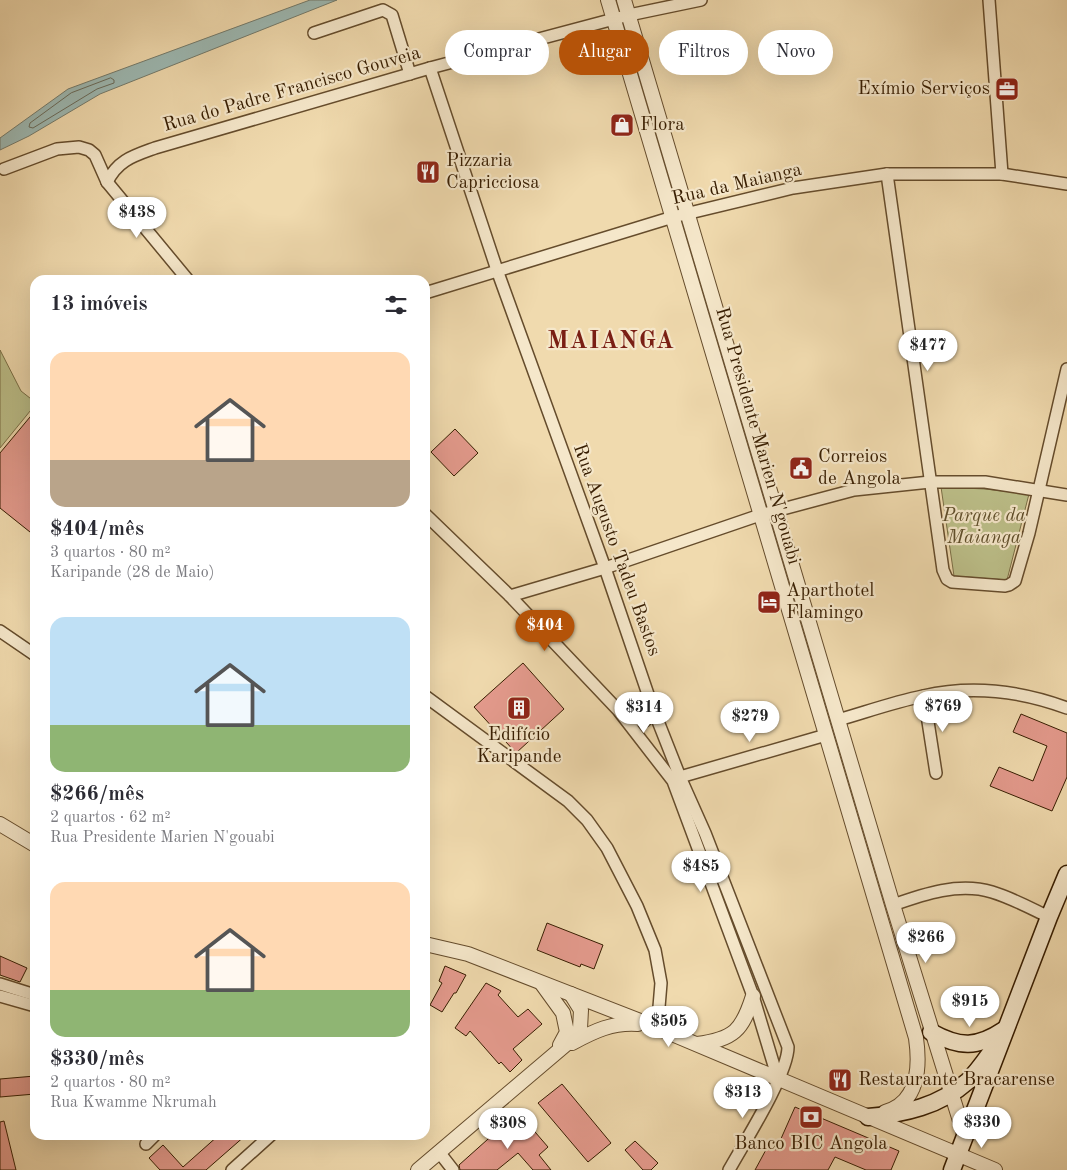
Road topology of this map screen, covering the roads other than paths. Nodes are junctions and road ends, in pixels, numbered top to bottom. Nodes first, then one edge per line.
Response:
1 (608, 0) edge
2 (624, 0) edge
3 (701, 0) edge
4 (989, 0) edge
5 (629, 15) junction
6 (614, 19) junction
7 (314, 33) dead end
8 (430, 68) junction
9 (410, 74) junction
10 (4, 169) dead end
11 (887, 174) junction
12 (1002, 174) junction
13 (106, 182) junction
14 (1067, 184) edge
15 (687, 213) junction
16 (673, 217) junction
17 (497, 270) junction
18 (184, 275) edge
19 (430, 291) edge
20 (1067, 370) edge
21 (930, 482) junction
22 (1039, 489) junction
23 (1067, 495) edge
24 (775, 511) junction
25 (760, 516) junction
26 (430, 519) edge
27 (605, 568) junction
28 (510, 596) junction
29 (0, 631) edge
30 (30, 652) edge
31 (924, 696) junction
32 (430, 700) edge
33 (652, 706) junction
34 (1067, 708) edge
35 (618, 710) junction
36 (838, 720) junction
37 (826, 735) junction
38 (936, 773) dead end
39 (677, 779) junction
40 (0, 824) edge
41 (30, 842) edge
42 (1067, 874) edge
43 (893, 905) junction
44 (1049, 917) junction
45 (430, 945) edge
46 (540, 981) junction
47 (0, 984) edge
48 (30, 993) edge
49 (572, 994) junction
50 (0, 996) edge
51 (753, 996) junction
52 (30, 1005) edge
53 (653, 1026) junction
54 (1008, 1027) junction
55 (931, 1032) junction
56 (696, 1044) junction
57 (556, 1052) junction
58 (778, 1080) junction
59 (952, 1094) junction
60 (868, 1117) junction
61 (965, 1137) junction
62 (150, 1140) edge
63 (265, 1140) edge
64 (146, 1144) dead end
65 (439, 1152) junction
66 (958, 1155) junction
67 (232, 1170) edge
68 (418, 1170) edge
69 (453, 1170) edge
70 (729, 1170) edge
71 (952, 1170) edge
72 (995, 1170) edge

1 - 6 street, Rua Presidente Marien N'gouabi
2 - 5 street, Rua Presidente Marien N'gouabi
3 - 5 street, Rua do Padre Francisco Gouveia
4 - 12 street
5 - 6 street, Rua do Padre Francisco Gouveia
5 - 15 street, Rua Presidente Marien N'gouabi
6 - 8 street, Rua do Padre Francisco Gouveia
6 - 16 street, Rua Presidente Marien N'gouabi
7 - 9 street
8 - 9 street, Rua do Padre Francisco Gouveia
8 - 17 street, Rua Augusto Tadeu Bastos
9 - 13 street, Rua do Padre Francisco Gouveia
10 - 13 street
11 - 12 street, Rua da Maianga
11 - 15 street, Rua da Maianga
11 - 21 street
12 - 14 street, Rua da Maianga
13 - 18 street
15 - 16 street, Rua da Maianga
15 - 24 street, Rua Presidente Marien N'gouabi
16 - 17 street, Rua da Maianga
16 - 25 street, Rua Presidente Marien N'gouabi
17 - 19 street, Rua da Maianga
17 - 27 street, Rua Augusto Tadeu Bastos
20 - 22 street
21 - 22 street
21 - 22 street
21 - 24 street
22 - 23 street
24 - 25 street
24 - 36 street, Rua Presidente Marien N'gouabi
25 - 27 street
25 - 37 street, Rua Presidente Marien N'gouabi
26 - 28 street
27 - 28 street
27 - 33 street, Rua Augusto Tadeu Bastos
28 - 35 street
29 - 30 street
31 - 34 street
31 - 36 street
31 - 38 street
32 - 53 street
33 - 35 street
33 - 39 street, Rua Augusto Tadeu Bastos
35 - 39 street
36 - 43 street, Rua Presidente Marien N'gouabi
37 - 39 street
37 - 60 street, Rua Presidente Marien N'gouabi
39 - 51 street, Rua Augusto Tadeu Bastos
39 - 58 street, Rua Augusto Tadeu Bastos
40 - 41 street
42 - 44 main road
43 - 44 street
43 - 55 street, Rua Presidente Marien N'gouabi
44 - 54 main road
45 - 46 street
46 - 49 street
46 - 57 street
47 - 48 street
49 - 53 street
49 - 57 street
50 - 52 street
51 - 56 street
51 - 58 street, Rua Augusto Tadeu Bastos
53 - 56 street
53 - 57 street
54 - 55 main road
54 - 59 main road
54 - 61 main road
55 - 59 street, Rua Presidente Marien N'gouabi
56 - 58 street
57 - 65 street
58 - 60 street
58 - 70 street
59 - 60 main road
59 - 61 street, Rua Presidente Marien N'gouabi
60 - 66 street
61 - 66 main road
62 - 64 street
63 - 67 street
65 - 68 street
65 - 69 street
66 - 71 main road
66 - 72 street

